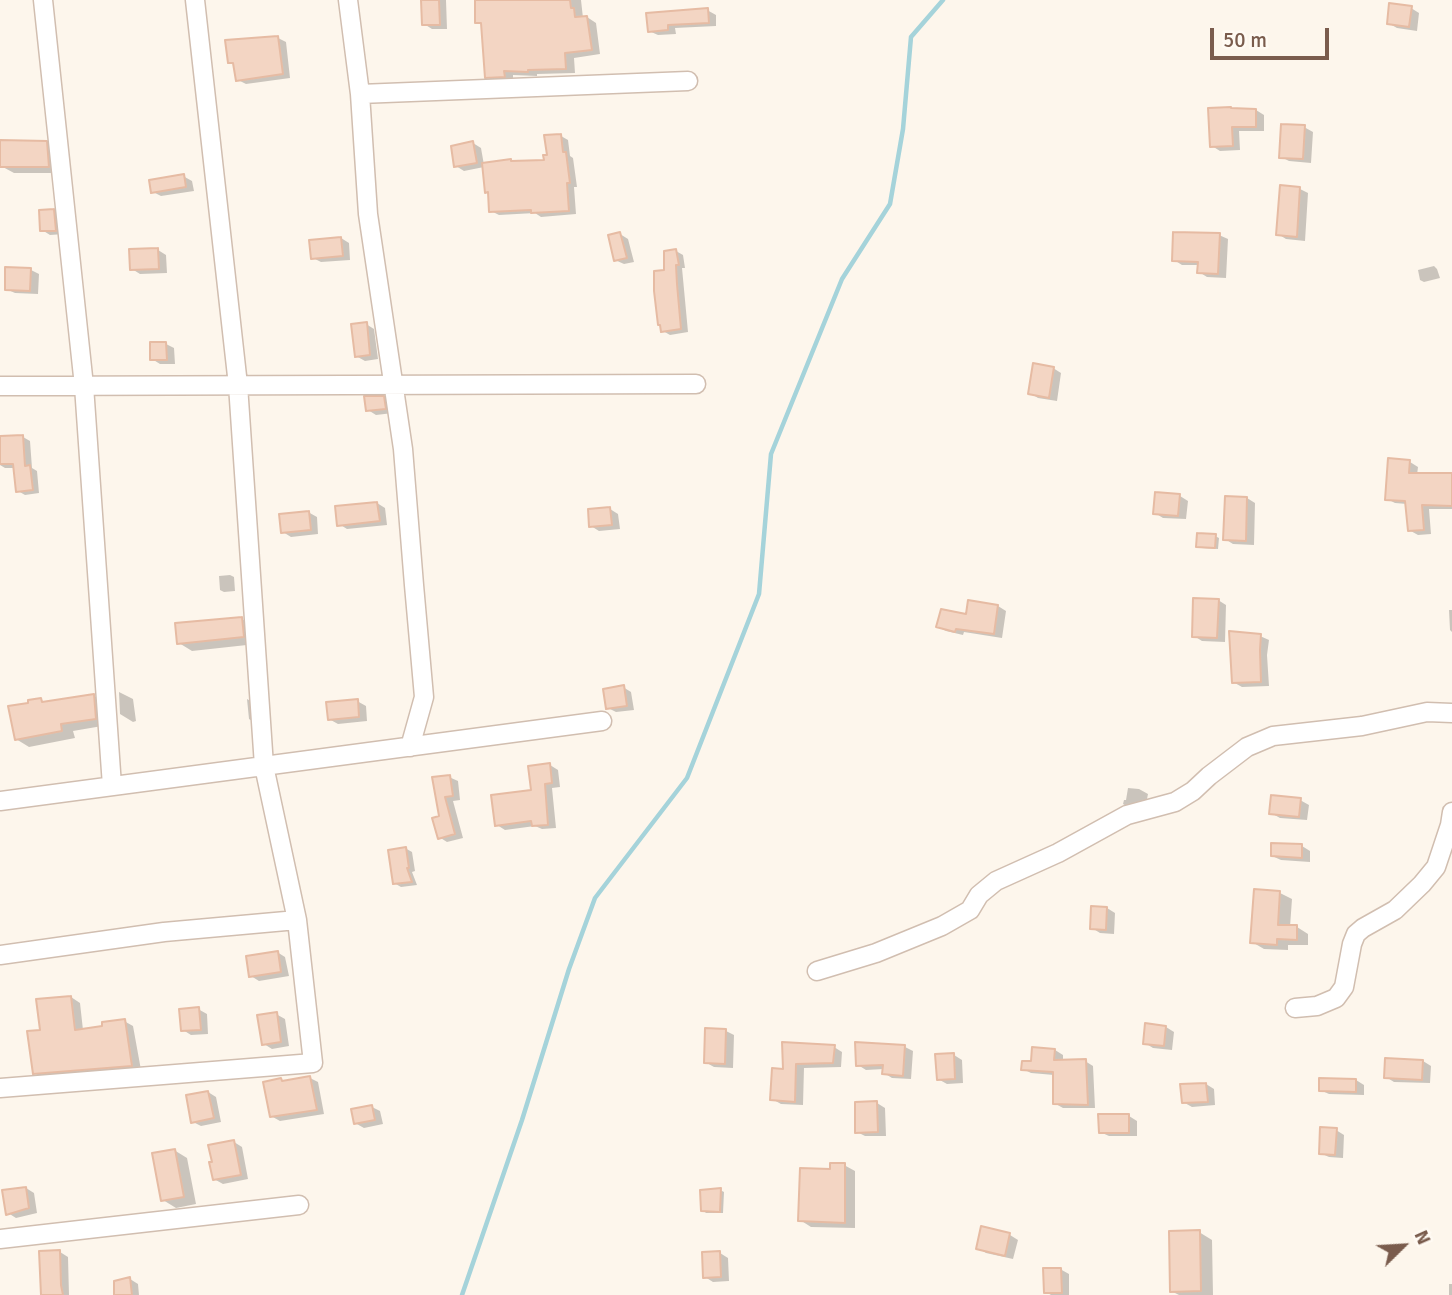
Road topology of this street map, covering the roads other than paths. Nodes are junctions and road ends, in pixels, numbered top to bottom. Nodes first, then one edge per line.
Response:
1 (43, 0) edge
2 (195, 0) edge
3 (348, 0) edge
4 (688, 81) dead end
5 (360, 94) junction
6 (696, 384) dead end
7 (238, 385) junction
8 (393, 385) junction
9 (0, 386) edge
10 (84, 386) junction
11 (1452, 713) edge
12 (603, 721) dead end
13 (410, 747) junction
14 (264, 766) junction
15 (112, 786) junction
16 (0, 801) edge
17 (1452, 812) edge
18 (297, 920) junction
19 (0, 955) edge
20 (817, 971) dead end
21 (1295, 1007) dead end
22 (0, 1088) edge
23 (299, 1206) dead end
24 (0, 1239) edge

1 - 10 street
2 - 7 street
3 - 5 street
4 - 5 street
5 - 8 street
6 - 8 street
7 - 8 street
7 - 10 street
7 - 14 street
8 - 13 street
9 - 10 street
10 - 15 street
11 - 20 street
12 - 13 street
13 - 14 street
14 - 15 street
14 - 18 street
15 - 16 street
17 - 21 street
18 - 19 street
18 - 22 street
23 - 24 street

